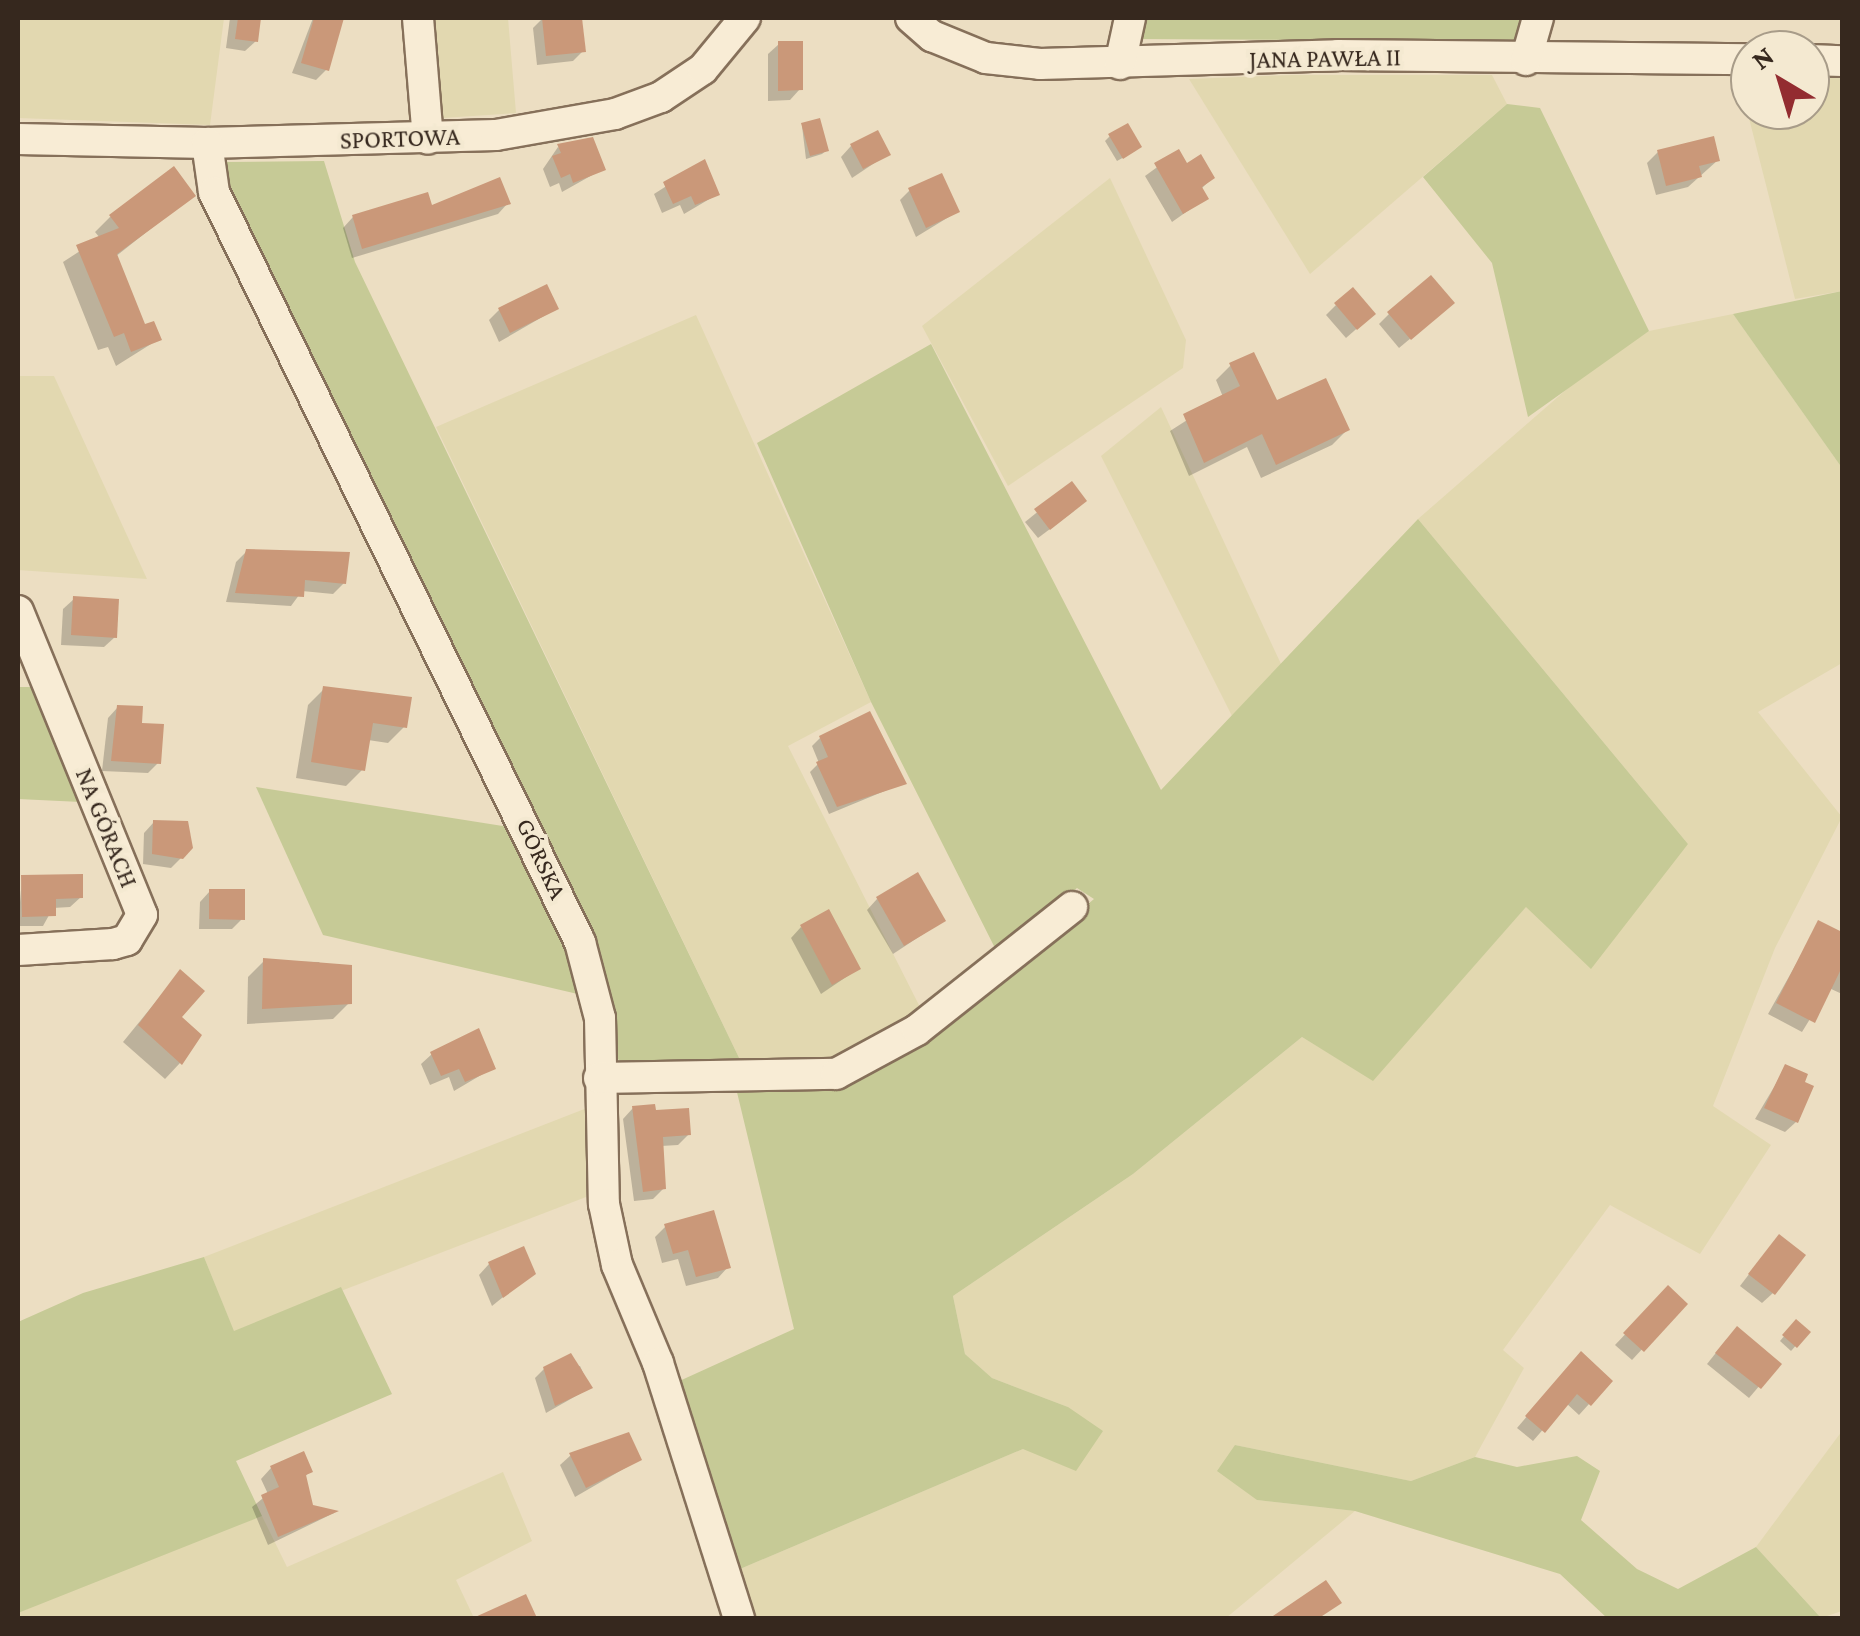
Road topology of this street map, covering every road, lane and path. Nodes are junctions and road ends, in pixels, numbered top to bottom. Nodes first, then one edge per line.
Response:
1 (418, 18) edge
2 (745, 18) edge
3 (911, 18) edge
4 (1130, 18) edge
5 (1538, 18) edge
6 (1730, 58) edge
7 (1526, 60) junction
8 (1120, 64) junction
9 (18, 139) edge
10 (428, 139) junction
11 (208, 143) junction
12 (18, 610) edge
13 (1072, 907) dead end
14 (18, 950) edge
15 (599, 1078) junction
16 (739, 1618) edge

1 - 10 street
2 - 10 street, SPORTOWA
3 - 8 street, JANA PAWŁA II
4 - 8 street
5 - 7 street
6 - 7 street, JANA PAWŁA II
7 - 8 street, JANA PAWŁA II
9 - 11 street, SPORTOWA
10 - 11 street, SPORTOWA
11 - 15 street, GÓRSKA
12 - 14 street, NA GÓRACH
13 - 15 street
15 - 16 street, GÓRSKA

